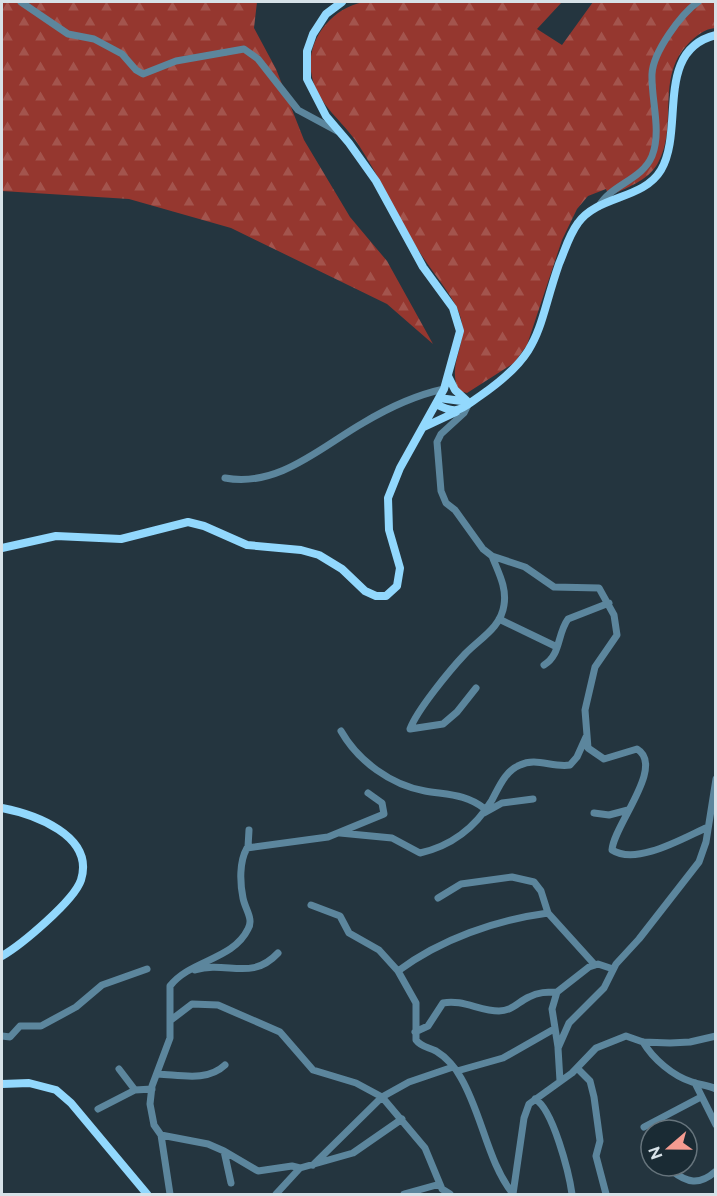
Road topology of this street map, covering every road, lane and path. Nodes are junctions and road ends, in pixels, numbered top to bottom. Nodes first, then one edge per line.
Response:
1 (21, 2) edge
2 (342, 2) edge
3 (698, 2) edge
4 (716, 35) edge
5 (339, 132) junction
6 (599, 206) junction
7 (448, 376) junction
8 (444, 388) junction
9 (438, 401) junction
10 (468, 402) junction
11 (460, 410) junction
12 (424, 427) junction
13 (225, 478) dead end
14 (2, 548) edge
15 (492, 556) junction
16 (609, 603) junction
17 (499, 619) junction
18 (557, 647) junction
19 (544, 665) dead end
20 (476, 688) dead end
21 (340, 731) dead end
22 (587, 735) junction
23 (716, 779) edge
24 (368, 793) dead end
25 (533, 799) dead end
26 (2, 808) edge
27 (485, 809) junction
28 (628, 810) junction
29 (594, 813) dead end
30 (480, 816) junction
31 (708, 827) junction
32 (249, 830) dead end
33 (339, 832) junction
34 (248, 847) junction
35 (438, 898) dead end
36 (311, 905) dead end
37 (548, 913) junction
38 (278, 953) dead end
39 (2, 956) edge
40 (595, 965) junction
41 (147, 969) dead end
42 (613, 969) junction
43 (398, 971) junction
44 (182, 975) junction
45 (557, 992) junction
46 (171, 1020) junction
47 (554, 1029) junction
48 (415, 1032) junction
49 (2, 1036) edge
50 (716, 1036) edge
51 (643, 1042) junction
52 (558, 1048) junction
53 (225, 1065) dead end
54 (577, 1068) junction
55 (119, 1069) dead end
56 (455, 1069) junction
57 (158, 1074) junction
58 (560, 1081) junction
59 (695, 1083) junction
60 (2, 1084) edge
61 (152, 1089) junction
62 (716, 1089) edge
63 (135, 1090) junction
64 (382, 1097) junction
65 (701, 1097) junction
66 (535, 1099) junction
67 (98, 1110) dead end
68 (661, 1118) edge
69 (402, 1119) junction
70 (716, 1125) edge
71 (161, 1136) junction
72 (224, 1151) junction
73 (313, 1165) junction
74 (300, 1168) junction
75 (714, 1174) edge
76 (684, 1178) edge
77 (231, 1183) dead end
78 (440, 1184) junction
79 (147, 1194) edge
80 (170, 1194) edge
81 (276, 1194) edge
82 (404, 1194) edge
83 (450, 1194) edge
84 (513, 1194) edge
85 (572, 1194) edge
86 (606, 1194) edge

1 - 5 street
2 - 5 main road
3 - 6 street
4 - 6 main road
5 - 7 main road
6 - 10 main road
7 - 8 main road
7 - 10 main road
8 - 9 main road
8 - 13 street
9 - 10 main road
9 - 11 main road
9 - 12 main road
10 - 11 main road
10 - 15 street
11 - 12 main road
12 - 14 main road
15 - 16 street
15 - 17 street
16 - 18 street
16 - 22 street
17 - 18 street
17 - 20 street
18 - 19 street
21 - 27 street
22 - 27 street
22 - 28 street
23 - 31 street
24 - 33 street
25 - 30 street
26 - 39 main road
27 - 30 street
28 - 29 street
28 - 31 street
30 - 33 street
31 - 42 street
32 - 34 street
33 - 34 street
34 - 44 street
35 - 37 street
36 - 43 street
37 - 40 street
37 - 43 street
38 - 44 street
40 - 42 street
40 - 45 street
41 - 49 street
42 - 52 street
43 - 48 street
44 - 46 street
45 - 47 street
45 - 48 street
46 - 57 street
46 - 64 street
47 - 52 street
47 - 56 street
48 - 56 street
50 - 51 street
51 - 54 street
51 - 59 street
52 - 58 street
53 - 57 street
54 - 58 street
54 - 86 street
55 - 63 street
56 - 64 street
56 - 84 street
57 - 61 street
58 - 66 street
59 - 62 street
59 - 65 street
60 - 79 main road
61 - 63 street
61 - 71 street
63 - 67 street
64 - 69 street
64 - 73 street
65 - 68 street
65 - 70 street
66 - 84 street
66 - 85 street
69 - 73 street
69 - 78 street
71 - 72 street
71 - 80 street
72 - 74 street
72 - 77 street
73 - 74 street
74 - 81 street
75 - 76 street
78 - 82 street
78 - 83 street

